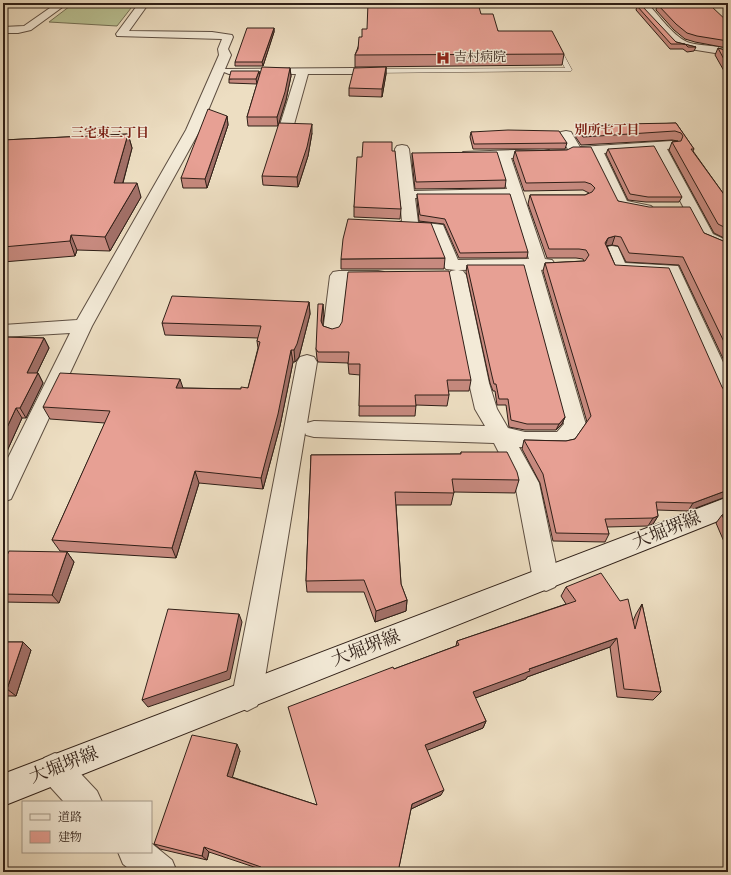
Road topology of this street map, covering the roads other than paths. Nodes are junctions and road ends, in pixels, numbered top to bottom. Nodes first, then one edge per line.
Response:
1 (63, 3) edge
2 (144, 3) edge
3 (642, 3) edge
4 (3, 30) edge
5 (552, 38) edge
6 (728, 54) edge
7 (218, 71) junction
8 (303, 71) junction
9 (354, 71) joint
10 (286, 128) edge
11 (566, 135) dead end
12 (402, 149) dead end
13 (595, 149) junction
14 (557, 153) edge
15 (503, 154) junction
16 (452, 155) edge
17 (419, 194) edge
18 (522, 196) junction
19 (676, 209) junction
20 (387, 225) edge
21 (411, 227) junction
22 (728, 247) edge
23 (612, 251) dead end
24 (561, 264) edge
25 (535, 265) junction
26 (450, 272) junction
27 (394, 276) edge
28 (83, 326) junction
29 (3, 331) edge
30 (332, 332) edge
31 (307, 362) dead end
32 (728, 395) edge
33 (314, 429) dead end
34 (500, 435) junction
35 (3, 492) edge
36 (728, 507) edge
37 (546, 579) junction
38 (247, 696) junction
39 (55, 770) junction
40 (3, 790) edge
41 (85, 801) edge
42 (136, 853) edge
43 (160, 872) edge

1 - 4 street
2 - 7 street
3 - 6 street
5 - 9 lane
7 - 8 street
7 - 28 street
8 - 9 street
8 - 10 street
11 - 13 street
12 - 21 street
13 - 19 street
13 - 19 street
14 - 15 street
15 - 16 street
15 - 18 street
17 - 18 street
18 - 25 street
19 - 22 street
20 - 21 street
21 - 26 street
23 - 32 street
24 - 25 street
25 - 26 street
25 - 34 street
26 - 34 street
27 - 30 street
28 - 29 street
28 - 35 street
31 - 38 street
33 - 34 street
34 - 37 street
36 - 37 street, 大堀堺線
37 - 38 street, 大堀堺線
38 - 39 street, 大堀堺線
39 - 40 street, 大堀堺線
39 - 41 street
42 - 43 street

